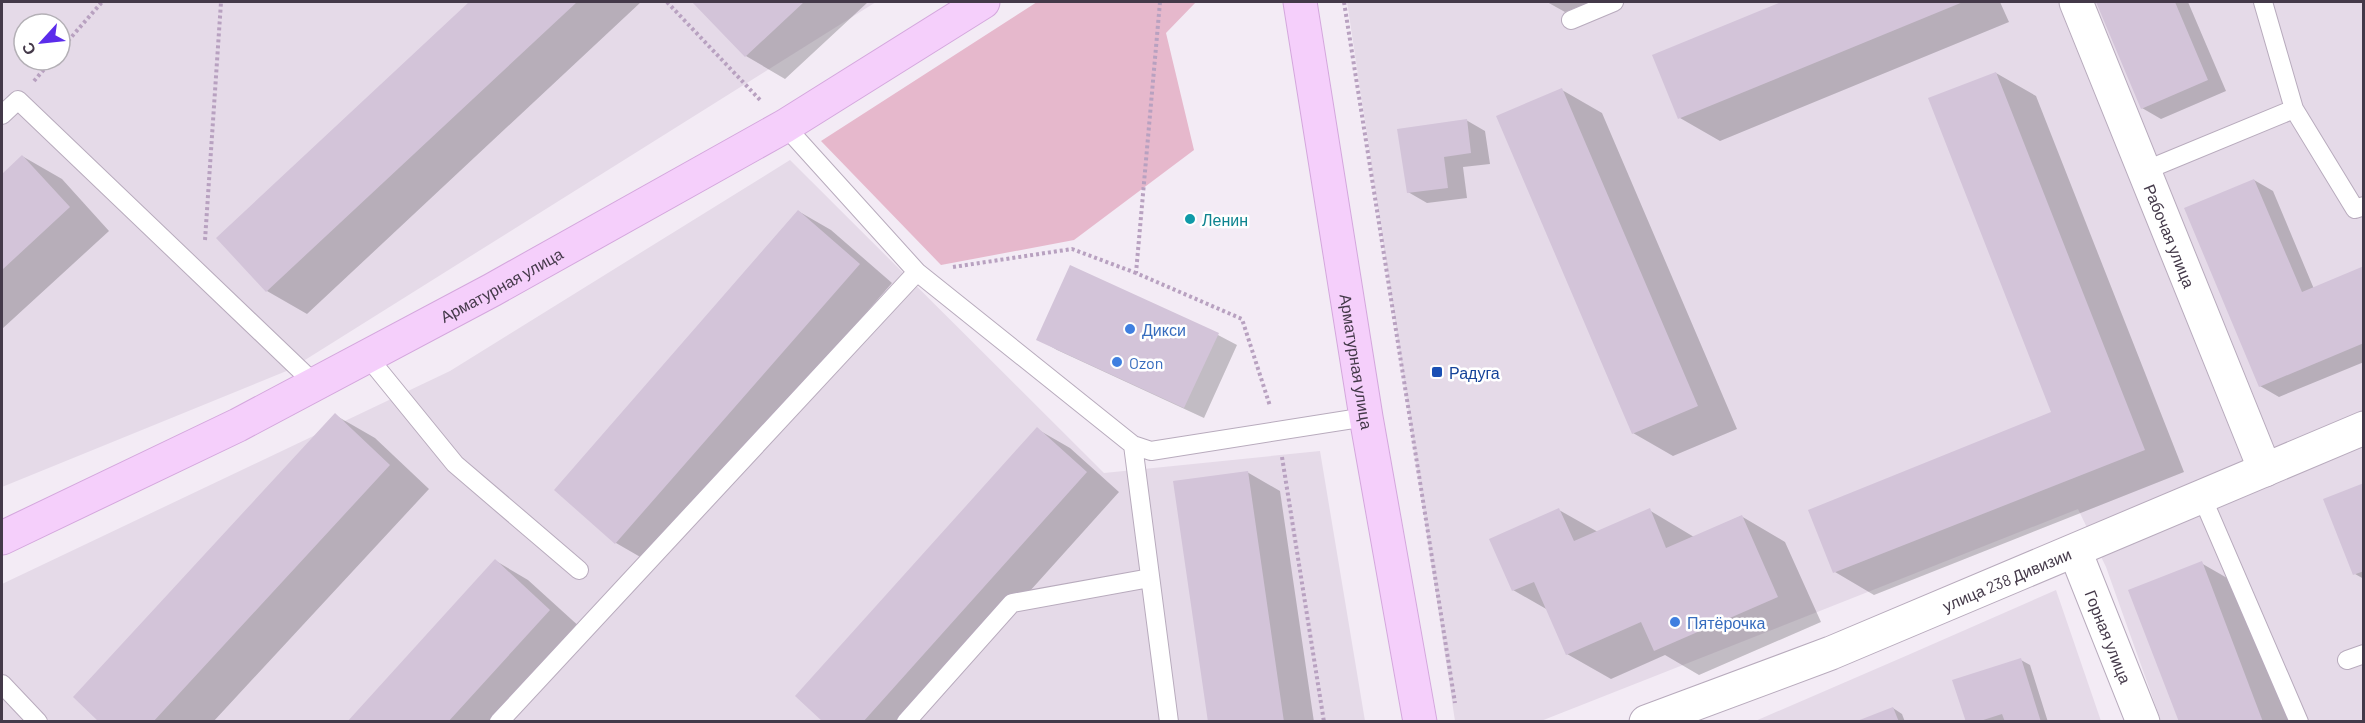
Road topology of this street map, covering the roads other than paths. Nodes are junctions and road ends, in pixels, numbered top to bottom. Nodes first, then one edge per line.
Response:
1 (983, 2) edge
2 (1300, 2) edge
3 (1614, 2) edge
4 (2076, 2) edge
5 (2263, 2) edge
6 (1571, 20) dead end
7 (2294, 109) junction
8 (2, 115) edge
9 (785, 126) junction
10 (2144, 171) junction
11 (2364, 206) edge
12 (917, 272) junction
13 (367, 356) junction
14 (315, 384) junction
15 (1366, 417) junction
16 (2364, 428) edge
17 (1133, 445) junction
18 (2265, 470) junction
19 (2202, 497) junction
20 (2, 538) edge
21 (2075, 550) junction
22 (579, 570) dead end
23 (1150, 578) junction
24 (2, 684) edge
25 (38, 722) edge
26 (499, 722) edge
27 (906, 722) edge
28 (1169, 722) edge
29 (1420, 722) edge
30 (1647, 722) edge
31 (2143, 722) edge
32 (2299, 722) edge

1 - 9 street, Арматурная улица
2 - 15 street, Арматурная улица
3 - 6 lane
4 - 10 street, Рабочая улица
5 - 7 lane
7 - 10 lane
7 - 11 lane
8 - 14 lane
9 - 12 lane
9 - 13 street, Арматурная улица
10 - 18 street, Рабочая улица
12 - 17 lane
12 - 26 lane
13 - 14 street, Арматурная улица
13 - 22 lane
14 - 20 street, Арматурная улица
15 - 17 lane
15 - 29 street, Арматурная улица
16 - 18 street, улица 238 Дивизии
17 - 23 lane
18 - 19 street, улица 238 Дивизии
19 - 21 street, улица 238 Дивизии
19 - 32 lane
21 - 30 street, улица 238 Дивизии
21 - 31 street, Горная улица
23 - 27 lane
23 - 28 lane
24 - 25 lane

